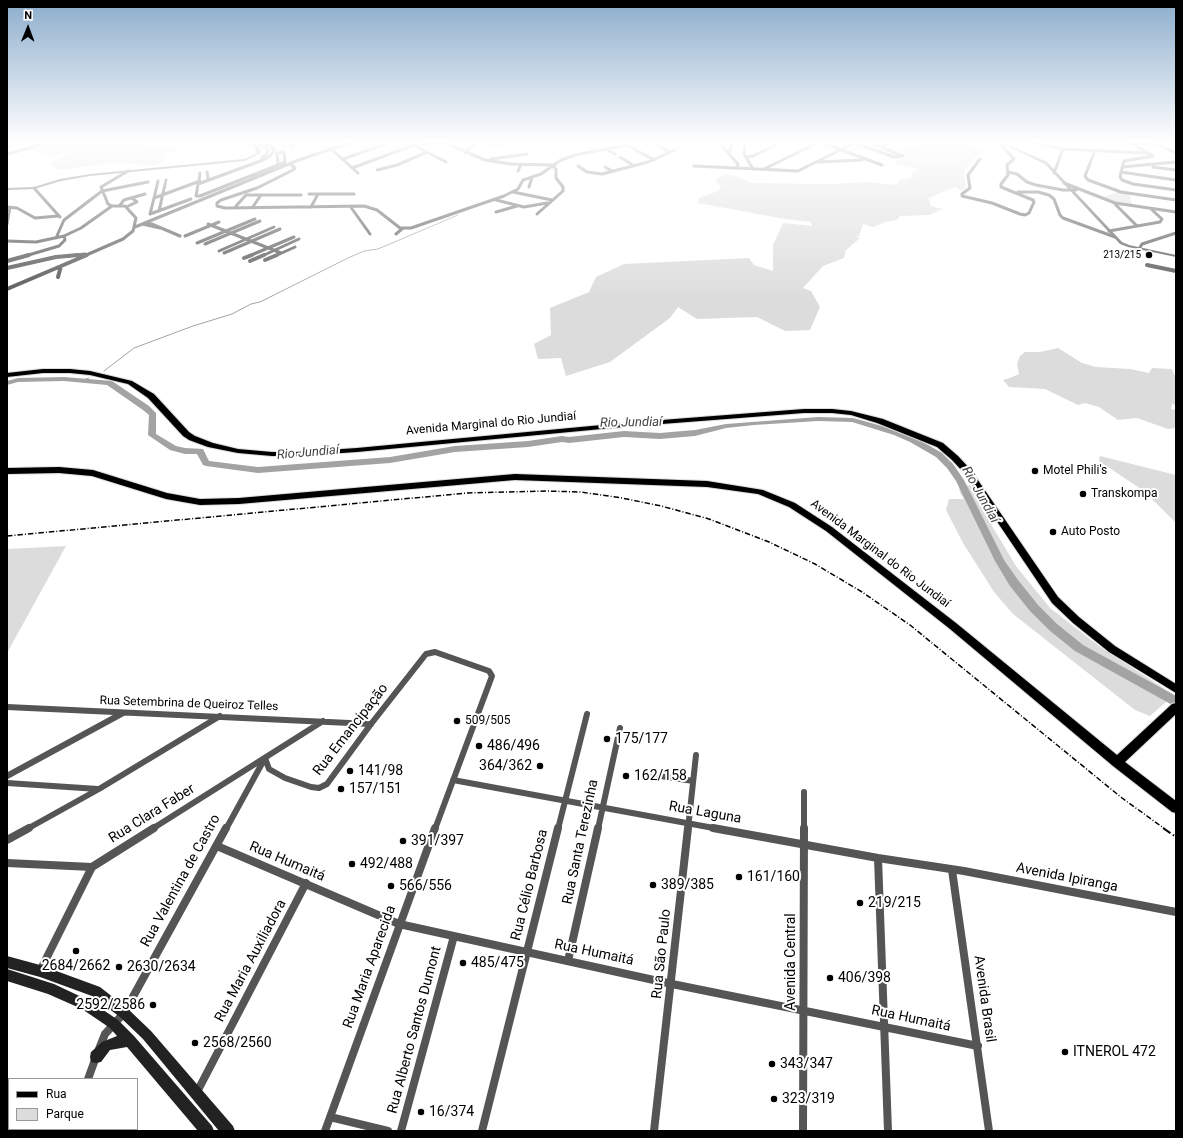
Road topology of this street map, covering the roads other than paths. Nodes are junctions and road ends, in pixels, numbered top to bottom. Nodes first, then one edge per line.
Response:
1 (40, 195) edge
2 (97, 195) edge
3 (104, 195) edge
4 (141, 195) edge
5 (163, 195) joint
6 (213, 195) edge
7 (234, 195) edge
8 (258, 195) edge
9 (260, 195) edge
10 (289, 195) edge
11 (317, 195) edge
12 (506, 195) edge
13 (528, 195) edge
14 (559, 195) edge
15 (961, 195) edge
16 (1025, 195) edge
17 (1049, 195) edge
18 (1076, 195) edge
19 (1093, 195) edge
20 (1140, 195) edge
21 (132, 198) junction
22 (154, 198) joint
23 (191, 199) dead end
24 (286, 200) dead end
25 (495, 200) junction
26 (552, 200) junction
27 (1175, 201) edge
28 (548, 203) junction
29 (1115, 203) junction
30 (120, 205) junction
31 (112, 206) junction
32 (236, 206) dead end
33 (311, 206) junction
34 (350, 206) junction
35 (8, 207) edge
36 (126, 207) junction
37 (520, 207) junction
38 (252, 208) junction
39 (1151, 208) junction
40 (541, 210) junction
41 (160, 211) junction
42 (496, 212) dead end
43 (1176, 212) edge
44 (537, 214) dead end
45 (58, 216) junction
46 (255, 219) dead end
47 (64, 220) junction
48 (136, 221) junction
49 (260, 221) dead end
50 (219, 222) dead end
51 (7, 223) edge
52 (144, 223) junction
53 (208, 224) dead end
54 (212, 225) junction
55 (135, 226) junction
56 (1137, 226) junction
57 (160, 228) junction
58 (274, 228) dead end
59 (403, 228) junction
60 (280, 229) dead end
61 (227, 230) junction
62 (1109, 231) junction
63 (232, 232) junction
64 (1176, 233) edge
65 (370, 234) dead end
66 (396, 234) dead end
67 (64, 236) junction
68 (294, 237) dead end
69 (1115, 237) junction
70 (56, 238) junction
71 (248, 239) junction
72 (300, 239) dead end
73 (7, 241) edge
74 (253, 241) junction
75 (197, 243) dead end
76 (205, 244) dead end
77 (295, 247) dead end
78 (269, 248) junction
79 (1139, 249) junction
80 (275, 250) junction
81 (219, 251) dead end
82 (224, 253) dead end
83 (281, 253) junction
84 (1176, 256) edge
85 (79, 257) junction
86 (244, 258) dead end
87 (265, 260) dead end
88 (7, 261) edge
89 (250, 261) dead end
90 (1147, 265) dead end
91 (61, 266) junction
92 (7, 268) edge
93 (1176, 271) edge
94 (58, 278) dead end
95 (7, 289) edge
96 (7, 375) edge
97 (7, 471) edge
98 (428, 653) joint
99 (1176, 689) edge
100 (7, 707) edge
101 (1175, 708) edge
102 (123, 713) junction
103 (587, 714) dead end
104 (220, 716) junction
105 (323, 721) junction
106 (371, 724) junction
107 (620, 728) dead end
108 (696, 755) dead end
109 (265, 758) junction
110 (1116, 762) junction
111 (648, 774) dead end
112 (7, 776) edge
113 (454, 780) junction
114 (693, 781) junction
115 (7, 783) edge
116 (99, 789) junction
117 (804, 792) dead end
118 (565, 800) junction
119 (602, 807) junction
120 (1176, 808) edge
121 (688, 823) junction
122 (7, 840) edge
123 (804, 844) junction
124 (217, 846) junction
125 (878, 858) junction
126 (7, 863) edge
127 (92, 867) junction
128 (952, 870) junction
129 (306, 883) junction
130 (1176, 912) edge
131 (399, 924) junction
132 (454, 936) junction
133 (527, 952) junction
134 (568, 961) junction
135 (7, 962) edge
136 (40, 971) junction
137 (7, 975) edge
138 (672, 984) junction
139 (804, 1012) junction
140 (124, 1013) junction
141 (114, 1024) junction
142 (883, 1026) junction
143 (130, 1040) junction
144 (978, 1046) junction
145 (96, 1057) junction
146 (88, 1078) edge
147 (196, 1093) junction
148 (330, 1117) junction
149 (207, 1131) edge
150 (228, 1131) edge
151 (325, 1131) edge
152 (388, 1131) edge
153 (401, 1131) edge
154 (482, 1131) edge
155 (654, 1131) edge
156 (804, 1131) edge
157 (888, 1131) edge
158 (989, 1131) edge

1 - 45 street
2 - 47 street
3 - 31 street
4 - 21 street
5 - 22 street
5 - 41 street
6 - 52 street
7 - 38 street
8 - 32 street
9 - 38 street
10 - 24 street
11 - 33 street
12 - 25 street
13 - 26 street
14 - 26 street
15 - 16 street
17 - 69 street
18 - 62 street
19 - 29 street
20 - 27 street
21 - 30 street
21 - 36 street
22 - 41 street
23 - 41 street
25 - 37 street
25 - 59 street
26 - 28 street
28 - 37 street
28 - 40 street
29 - 39 street
29 - 56 street
30 - 31 street
30 - 36 street
31 - 67 street
33 - 34 street
33 - 38 street
34 - 59 street
34 - 65 street
35 - 45 street
35 - 51 street
36 - 48 street
37 - 40 street
37 - 42 street
39 - 43 street
39 - 56 street
40 - 44 street
45 - 47 street
46 - 61 street
47 - 70 street
48 - 52 street
48 - 55 street
49 - 63 street
50 - 54 street
52 - 55 street
52 - 57 street
52 - 57 street
53 - 54 street
54 - 57 street
54 - 61 street
55 - 85 street
56 - 62 street
58 - 71 street
59 - 66 street
60 - 74 street
61 - 63 street
61 - 75 street
62 - 69 street
63 - 71 street
63 - 76 street
64 - 79 street
67 - 70 street
67 - 88 street
68 - 78 street
69 - 79 street
70 - 73 street
71 - 74 street
71 - 81 street
72 - 80 street
74 - 78 street
74 - 82 street
77 - 83 street
78 - 80 street
78 - 86 street
79 - 84 street
80 - 83 street
80 - 89 street
83 - 87 street
85 - 91 street
85 - 92 street
90 - 93 street
91 - 94 street
91 - 95 street
96 - 99 main road, Avenida Marginal do Rio Jundiaí
97 - 110 main road, Avenida Marginal do Rio Jundiaí
98 - 106 street, Rua Emancipação
98 - 113 street, Rua Maria Aparecida
100 - 102 street, Rua Setembrina de Queiroz Telles
101 - 110 main road
102 - 104 street, Rua Setembrina de Queiroz Telles
102 - 112 street
103 - 118 street, Rua Célio Barbosa
104 - 105 street, Rua Setembrina de Queiroz Telles
104 - 116 street
105 - 106 street, Rua Setembrina de Queiroz Telles
105 - 109 street, Rua Clara Faber
106 - 109 street, Rua Emancipação
107 - 119 street, Rua Santa Terezinha
108 - 114 street, Rua São Paulo
109 - 124 street, Rua Valentina de Castro
109 - 127 street, Rua Clara Faber
110 - 120 main road, Avenida Marginal do Rio Jundiaí
111 - 114 street
113 - 118 street, Rua Laguna
113 - 131 street, Rua Maria Aparecida
114 - 121 street, Rua São Paulo
115 - 116 street
116 - 122 street
117 - 123 street, Avenida Central
118 - 119 street, Rua Laguna
118 - 133 street, Rua Célio Barbosa
119 - 121 street, Rua Laguna
119 - 134 street, Rua Santa Terezinha
121 - 123 street, Rua Laguna
121 - 138 street, Rua São Paulo
123 - 125 street, Rua Laguna
123 - 139 street, Avenida Central
124 - 129 street, Rua Humaitá
124 - 140 street, Rua Valentina de Castro
125 - 128 street, Rua Laguna
125 - 142 street
126 - 127 street
127 - 136 street
128 - 130 street, Avenida Ipiranga
128 - 144 street, Avenida Brasil
129 - 131 street, Rua Humaitá
129 - 147 street, Rua Maria Auxiliadora
131 - 132 street, Rua Humaitá
131 - 148 street, Rua Maria Aparecida
132 - 133 street, Rua Humaitá
132 - 153 street, Rua Alberto Santos Dumont
133 - 134 street, Rua Humaitá
133 - 154 street, Rua Célio Barbosa
134 - 138 street, Rua Humaitá
135 - 136 main road
136 - 140 main road
137 - 141 main road
138 - 139 street, Rua Humaitá
138 - 155 street, Rua São Paulo
139 - 142 street, Rua Humaitá
139 - 156 street, Avenida Central
140 - 141 street, Rua Valentina de Castro
140 - 147 main road
141 - 143 main road
141 - 145 street, Rua Valentina de Castro
142 - 144 street, Rua Humaitá
142 - 157 street
143 - 145 main road
143 - 149 main road
144 - 158 street, Avenida Brasil
145 - 146 street, Rua Valentina de Castro
147 - 150 main road
148 - 151 street, Rua Maria Aparecida
148 - 152 street

